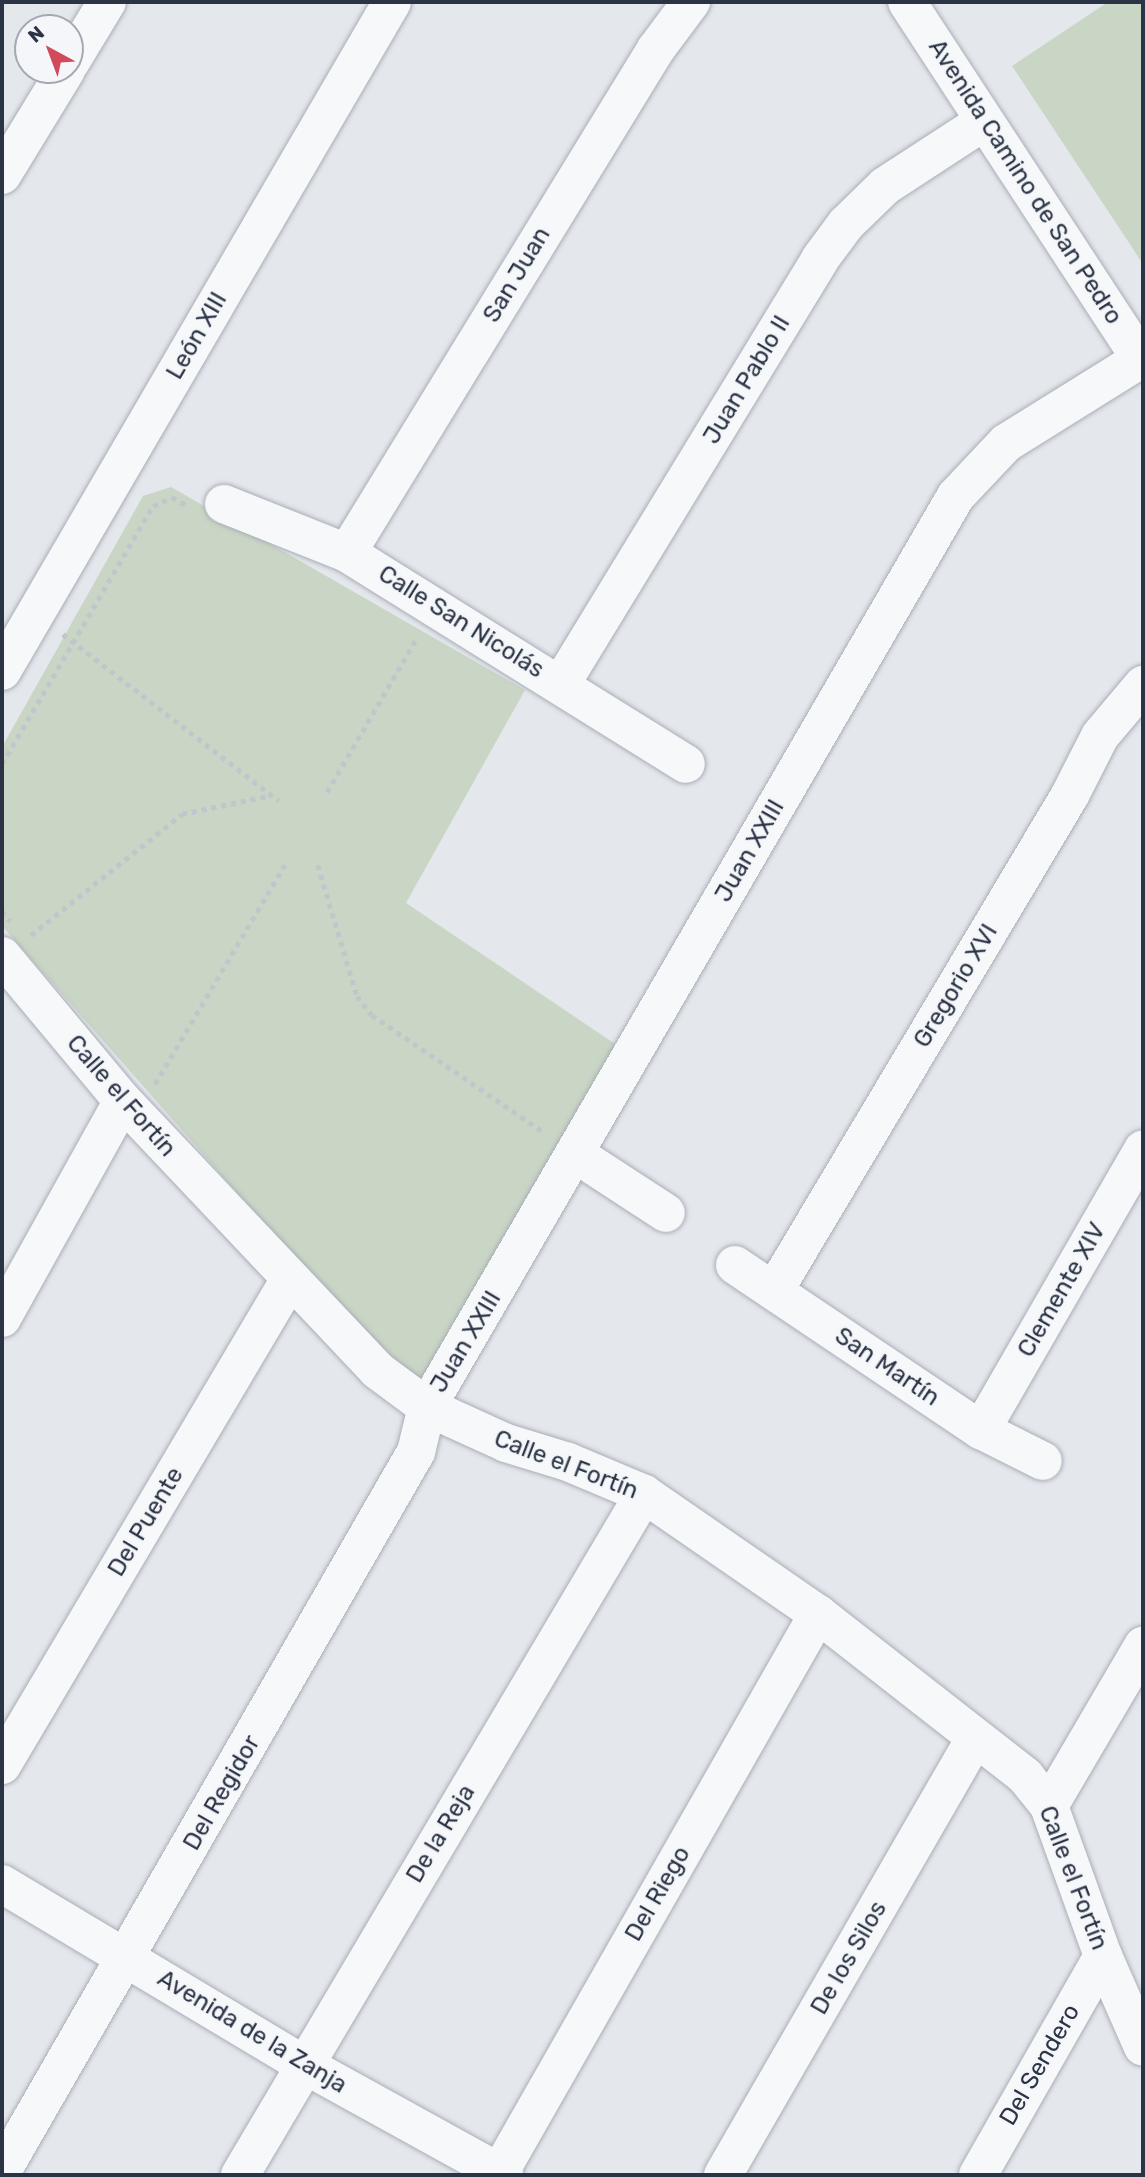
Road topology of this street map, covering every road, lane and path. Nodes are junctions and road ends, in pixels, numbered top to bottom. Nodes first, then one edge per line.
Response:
1 (107, 2) edge
2 (392, 2) edge
3 (691, 2) edge
4 (912, 3) edge
5 (84, 40) edge
6 (57, 84) edge
7 (983, 122) junction
8 (2, 175) edge
9 (1142, 360) edge
10 (209, 507) joint
11 (347, 552) junction
12 (434, 606) junction
13 (33, 613) junction
14 (404, 632) dead end
15 (416, 639) junction
16 (74, 642) junction
17 (427, 646) dead end
18 (2, 671) edge
19 (561, 684) junction
20 (1143, 685) edge
21 (2, 764) edge
22 (686, 764) dead end
23 (327, 792) dead end
24 (272, 795) junction
25 (279, 801) dead end
26 (287, 861) dead end
27 (318, 864) dead end
28 (2, 911) edge
29 (10, 951) edge
30 (144, 1094) junction
31 (1143, 1149) edge
32 (577, 1155) junction
33 (666, 1213) dead end
34 (735, 1265) dead end
35 (290, 1279) junction
36 (774, 1291) junction
37 (2, 1318) edge
38 (427, 1407) junction
39 (981, 1430) junction
40 (1042, 1461) dead end
41 (644, 1494) junction
42 (818, 1614) junction
43 (1143, 1646) edge
44 (975, 1740) junction
45 (2, 1765) edge
46 (1049, 1806) junction
47 (2, 1884) edge
48 (1103, 1956) junction
49 (128, 1958) junction
50 (1143, 2047) edge
51 (303, 2064) junction
52 (2, 2171) edge
53 (500, 2174) edge
54 (240, 2175) edge
55 (723, 2175) edge
56 (978, 2175) edge

1 - 5 street
2 - 13 street, León XIII
3 - 11 street, San Juan
4 - 7 street, Avenida Camino de San Pedro
6 - 8 street
7 - 9 street, Avenida Camino de San Pedro
7 - 19 street, Juan Pablo II
9 - 32 street, Juan XXIII
10 - 11 street, Calle San Nicolás
10 - 16 path
11 - 12 street, Calle San Nicolás
12 - 15 path
12 - 19 street, Calle San Nicolás
13 - 16 path
13 - 18 street, León XIII
14 - 15 path
15 - 17 path
15 - 23 path
16 - 21 path
16 - 24 path
19 - 22 street, Calle San Nicolás
20 - 36 street, Gregorio XVI
24 - 25 path
24 - 29 path
26 - 30 path
27 - 32 path
28 - 29 path
29 - 30 street, Calle el Fortín
30 - 35 street, Calle el Fortín
30 - 37 street
31 - 39 street, Clemente XIV
32 - 33 street
32 - 38 street, Juan XXIII
34 - 36 street, San Martín
35 - 38 street, Calle el Fortín
35 - 45 street, Del Puente
36 - 39 street, San Martín
38 - 41 street, Calle el Fortín
38 - 49 street, Del Regidor
39 - 40 street, San Martín
41 - 42 street, Calle el Fortín
41 - 51 street, De la Reja
42 - 44 street, Calle el Fortín
42 - 53 street, Del Riego
43 - 46 street
44 - 46 street, Calle el Fortín
44 - 55 street, De los Silos
46 - 48 street, Calle el Fortín
47 - 49 street, Avenida de la Zanja
48 - 50 street, Calle el Fortín
48 - 56 street, Del Sendero
49 - 51 street, Avenida de la Zanja
49 - 52 street, Del Regidor
51 - 53 street, Avenida de la Zanja
51 - 54 street, De la Reja

